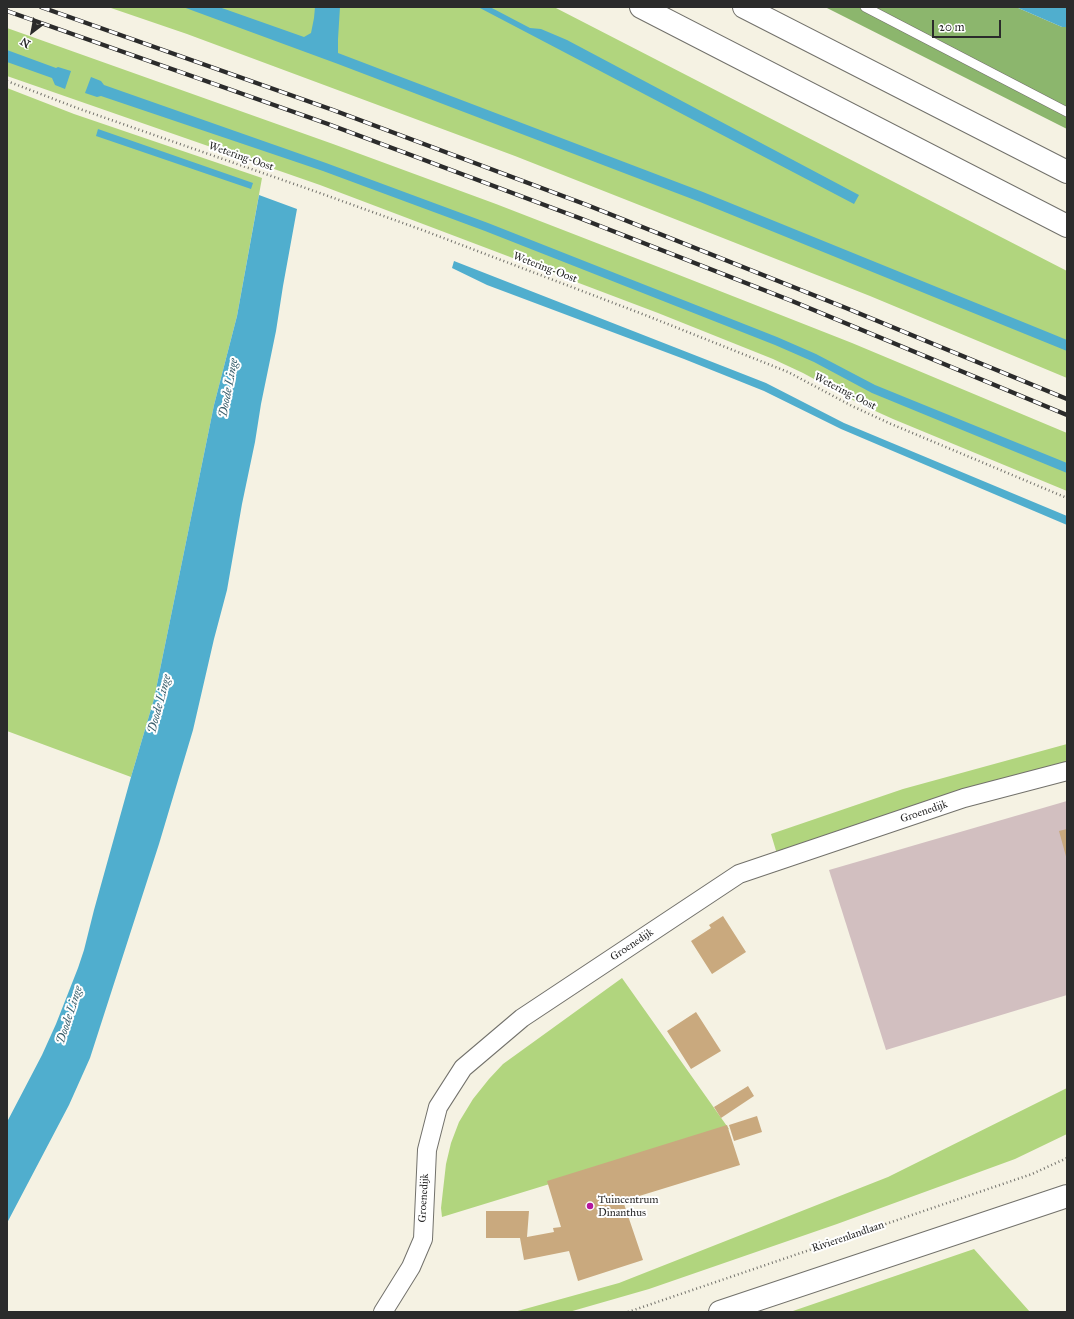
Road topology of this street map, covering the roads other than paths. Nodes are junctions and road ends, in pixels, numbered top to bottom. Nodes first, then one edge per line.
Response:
1 (641, 7) edge
2 (744, 7) edge
3 (865, 7) edge
4 (1067, 112) edge
5 (1067, 172) edge
6 (1067, 226) edge
7 (1067, 771) edge
8 (1067, 1196) edge
9 (383, 1312) edge
10 (720, 1312) edge

1 - 6 main road
2 - 5 main road
3 - 4 lane
7 - 9 street, Groenedijk
8 - 10 main road

